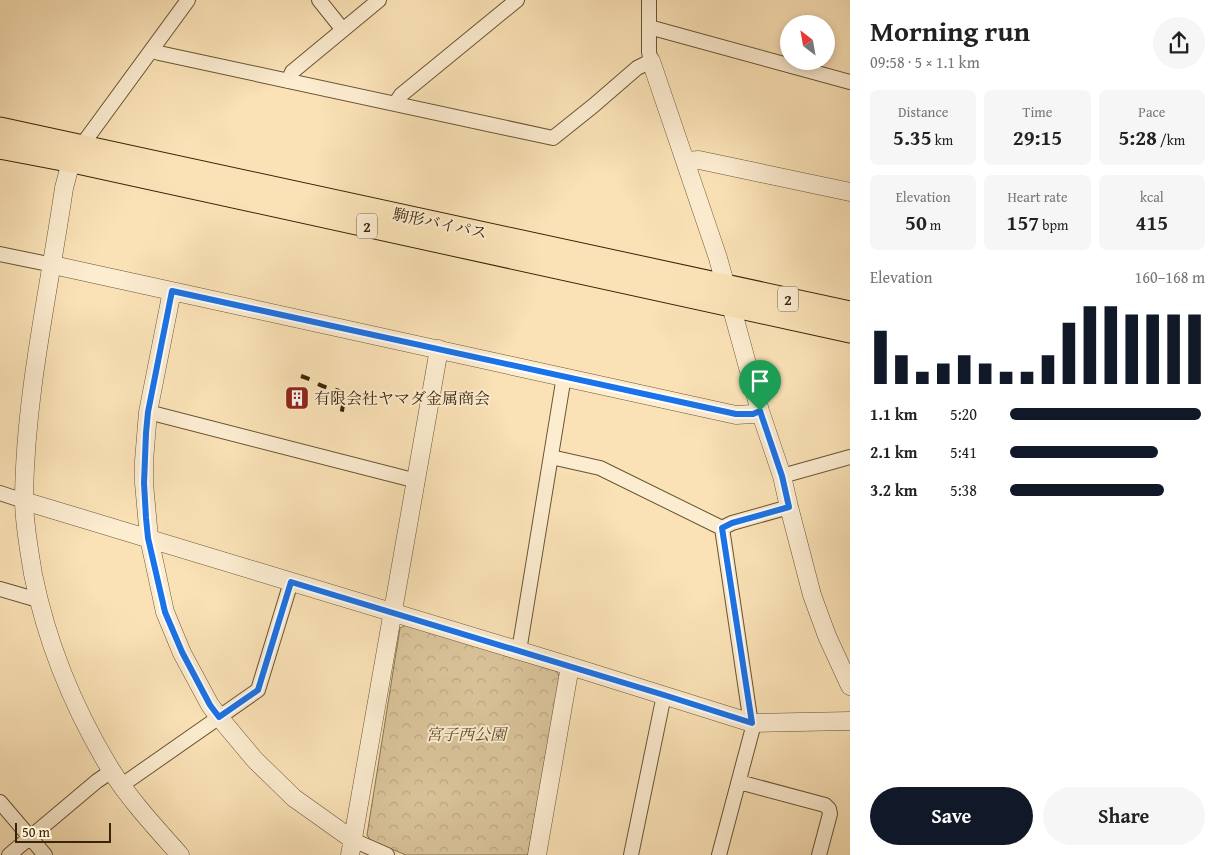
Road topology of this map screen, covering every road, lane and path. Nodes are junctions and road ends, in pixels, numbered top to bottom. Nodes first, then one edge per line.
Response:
1 (188, 0) edge
2 (319, 0) edge
3 (379, 0) edge
4 (648, 0) edge
5 (513, 1) edge
6 (649, 27) junction
7 (343, 30) junction
8 (152, 50) junction
9 (651, 61) junction
10 (288, 81) junction
11 (850, 82) edge
12 (395, 104) junction
13 (0, 128) edge
14 (0, 148) edge
15 (78, 154) junction
16 (686, 161) junction
17 (850, 192) edge
18 (0, 254) edge
19 (53, 265) junction
20 (726, 286) junction
21 (172, 291) junction
22 (733, 307) junction
23 (850, 312) edge
24 (850, 332) edge
25 (439, 349) junction
26 (564, 376) junction
27 (760, 411) junction
28 (148, 412) junction
29 (551, 457) junction
30 (850, 457) edge
31 (782, 476) junction
32 (417, 481) junction
33 (0, 493) edge
34 (24, 500) junction
35 (789, 507) junction
36 (722, 528) junction
37 (148, 538) junction
38 (291, 582) junction
39 (0, 589) edge
40 (38, 600) junction
41 (394, 613) junction
42 (520, 651) junction
43 (570, 666) junction
44 (850, 686) edge
45 (664, 695) junction
46 (219, 717) junction
47 (850, 721) edge
48 (752, 723) junction
49 (117, 778) junction
50 (739, 782) junction
51 (0, 802) edge
52 (29, 837) junction
53 (352, 847) edge
54 (9, 855) edge
55 (44, 855) edge
56 (180, 855) edge
57 (387, 855) edge
58 (537, 855) edge
59 (631, 855) edge
60 (718, 855) edge
61 (819, 855) edge

1 - 8 street
2 - 7 street
3 - 7 street
4 - 6 street
5 - 12 street
6 - 9 street
6 - 11 street
7 - 10 street
8 - 10 street
8 - 15 street
9 - 12 street
9 - 16 street
10 - 12 street
13 - 15 main road, 駒形バイパス / 2
14 - 15 main road, 駒形バイパス / 2
15 - 19 street
15 - 20 main road, 駒形バイパス / 2
15 - 22 main road, 駒形バイパス / 2
16 - 17 street
16 - 20 street
18 - 19 street
19 - 21 street
19 - 34 street
20 - 22 street
20 - 23 main road, 駒形バイパス / 2
21 - 25 street
21 - 28 street
22 - 24 main road, 駒形バイパス / 2
22 - 27 street
25 - 26 street
25 - 32 street
26 - 27 street
26 - 29 street
27 - 31 street
28 - 32 street
28 - 37 street
29 - 36 street
29 - 42 street
30 - 31 street
31 - 35 street
32 - 41 street
33 - 34 street
34 - 37 street
34 - 40 street
35 - 36 street
35 - 44 street
36 - 48 street
37 - 38 street
37 - 46 street
38 - 41 street
38 - 46 street
39 - 40 street
40 - 49 street
41 - 42 street
41 - 53 street
42 - 43 street
43 - 45 street
43 - 58 street
45 - 48 street
45 - 59 street
46 - 49 street
46 - 53 street
47 - 48 street
48 - 50 street
49 - 52 street
49 - 56 street
50 - 60 street
50 - 61 street
51 - 52 street
52 - 54 street
52 - 55 street
53 - 57 street

